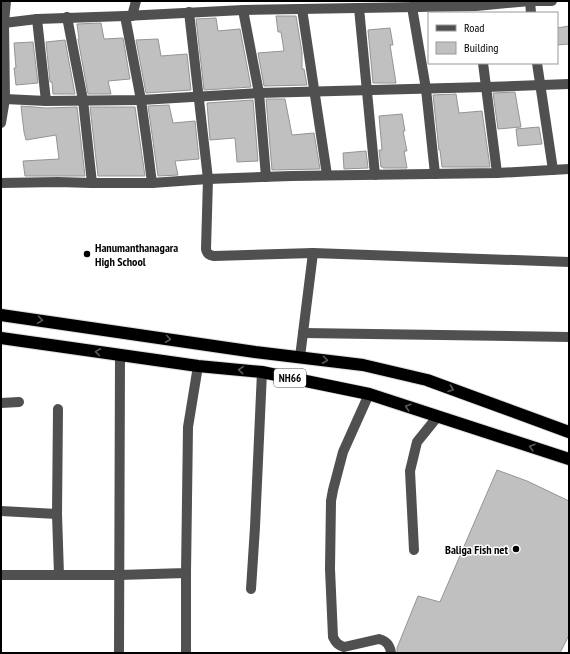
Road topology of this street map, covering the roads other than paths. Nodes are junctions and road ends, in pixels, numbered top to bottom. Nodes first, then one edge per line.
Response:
1 (6, 1) edge
2 (136, 1) edge
3 (552, 1) edge
4 (530, 2) edge
5 (337, 5) edge
6 (412, 7) junction
7 (359, 8) junction
8 (302, 9) junction
9 (476, 9) edge
10 (243, 10) junction
11 (189, 12) junction
12 (531, 12) edge
13 (128, 16) junction
14 (67, 17) junction
15 (37, 19) junction
16 (4, 23) junction
17 (483, 64) edge
18 (537, 64) edge
19 (569, 84) edge
20 (540, 85) junction
21 (486, 87) junction
22 (426, 89) junction
23 (367, 90) junction
24 (315, 92) junction
25 (259, 93) junction
26 (198, 97) junction
27 (5, 99) junction
28 (83, 100) junction
29 (141, 100) junction
30 (46, 101) junction
31 (1, 123) edge
32 (569, 169) edge
33 (553, 170) junction
34 (497, 173) junction
35 (436, 174) junction
36 (327, 175) junction
37 (375, 175) junction
38 (266, 177) junction
39 (208, 179) junction
40 (1, 183) edge
41 (92, 183) junction
42 (152, 183) junction
43 (312, 253) junction
44 (569, 262) edge
45 (1, 315) edge
46 (303, 333) junction
47 (569, 337) edge
48 (1, 338) edge
49 (120, 355) junction
50 (300, 357) junction
51 (198, 366) junction
52 (262, 372) junction
53 (369, 394) junction
54 (19, 402) dead end
55 (1, 403) edge
56 (58, 409) dead end
57 (438, 416) junction
58 (569, 432) edge
59 (569, 459) edge
60 (1, 511) edge
61 (57, 514) junction
62 (414, 550) dead end
63 (186, 573) junction
64 (1, 575) edge
65 (119, 575) junction
66 (59, 576) junction
67 (251, 589) dead end
68 (119, 653) edge
69 (186, 653) edge
70 (391, 653) edge

1 - 16 street
2 - 13 street
3 - 4 street
4 - 9 street
4 - 12 street
5 - 7 street
5 - 8 street
6 - 7 street
6 - 9 street
6 - 22 street
7 - 23 street
8 - 10 street
8 - 24 street
10 - 11 street
10 - 25 street
11 - 13 street
11 - 26 street
13 - 14 street
13 - 29 street
14 - 15 street
14 - 28 street
15 - 16 street
15 - 30 street
16 - 27 street
17 - 21 street
18 - 20 street
19 - 20 street
20 - 21 street
20 - 33 street
21 - 22 street
21 - 34 street
22 - 23 street
22 - 35 street
23 - 24 street
23 - 37 street
24 - 25 street
24 - 36 street
25 - 26 street
25 - 38 street
26 - 29 street
26 - 39 street
27 - 30 street
27 - 31 street
28 - 29 street
28 - 30 street
28 - 41 street
29 - 42 street
32 - 33 street
33 - 34 street
34 - 35 street
35 - 37 street
36 - 37 street
36 - 38 street
38 - 39 street
39 - 42 street
39 - 43 street
40 - 41 street
41 - 42 street
43 - 44 street
43 - 46 street
45 -> 50 highway, NH66
46 - 47 street
46 - 50 street
49 -> 48 highway, NH66
49 - 51 highway, NH66
49 - 65 street
50 -> 58 highway, NH66
52 -> 51 highway, NH66
51 - 63 street
52 - 53 highway, NH66
52 - 67 street
57 -> 53 highway, NH66
53 - 70 street
54 - 55 street
56 - 61 street
59 -> 57 highway, NH66
57 - 62 street
60 - 61 street
61 - 66 street
63 - 65 street
63 - 69 street
64 - 66 street
65 - 66 street
65 - 68 street

